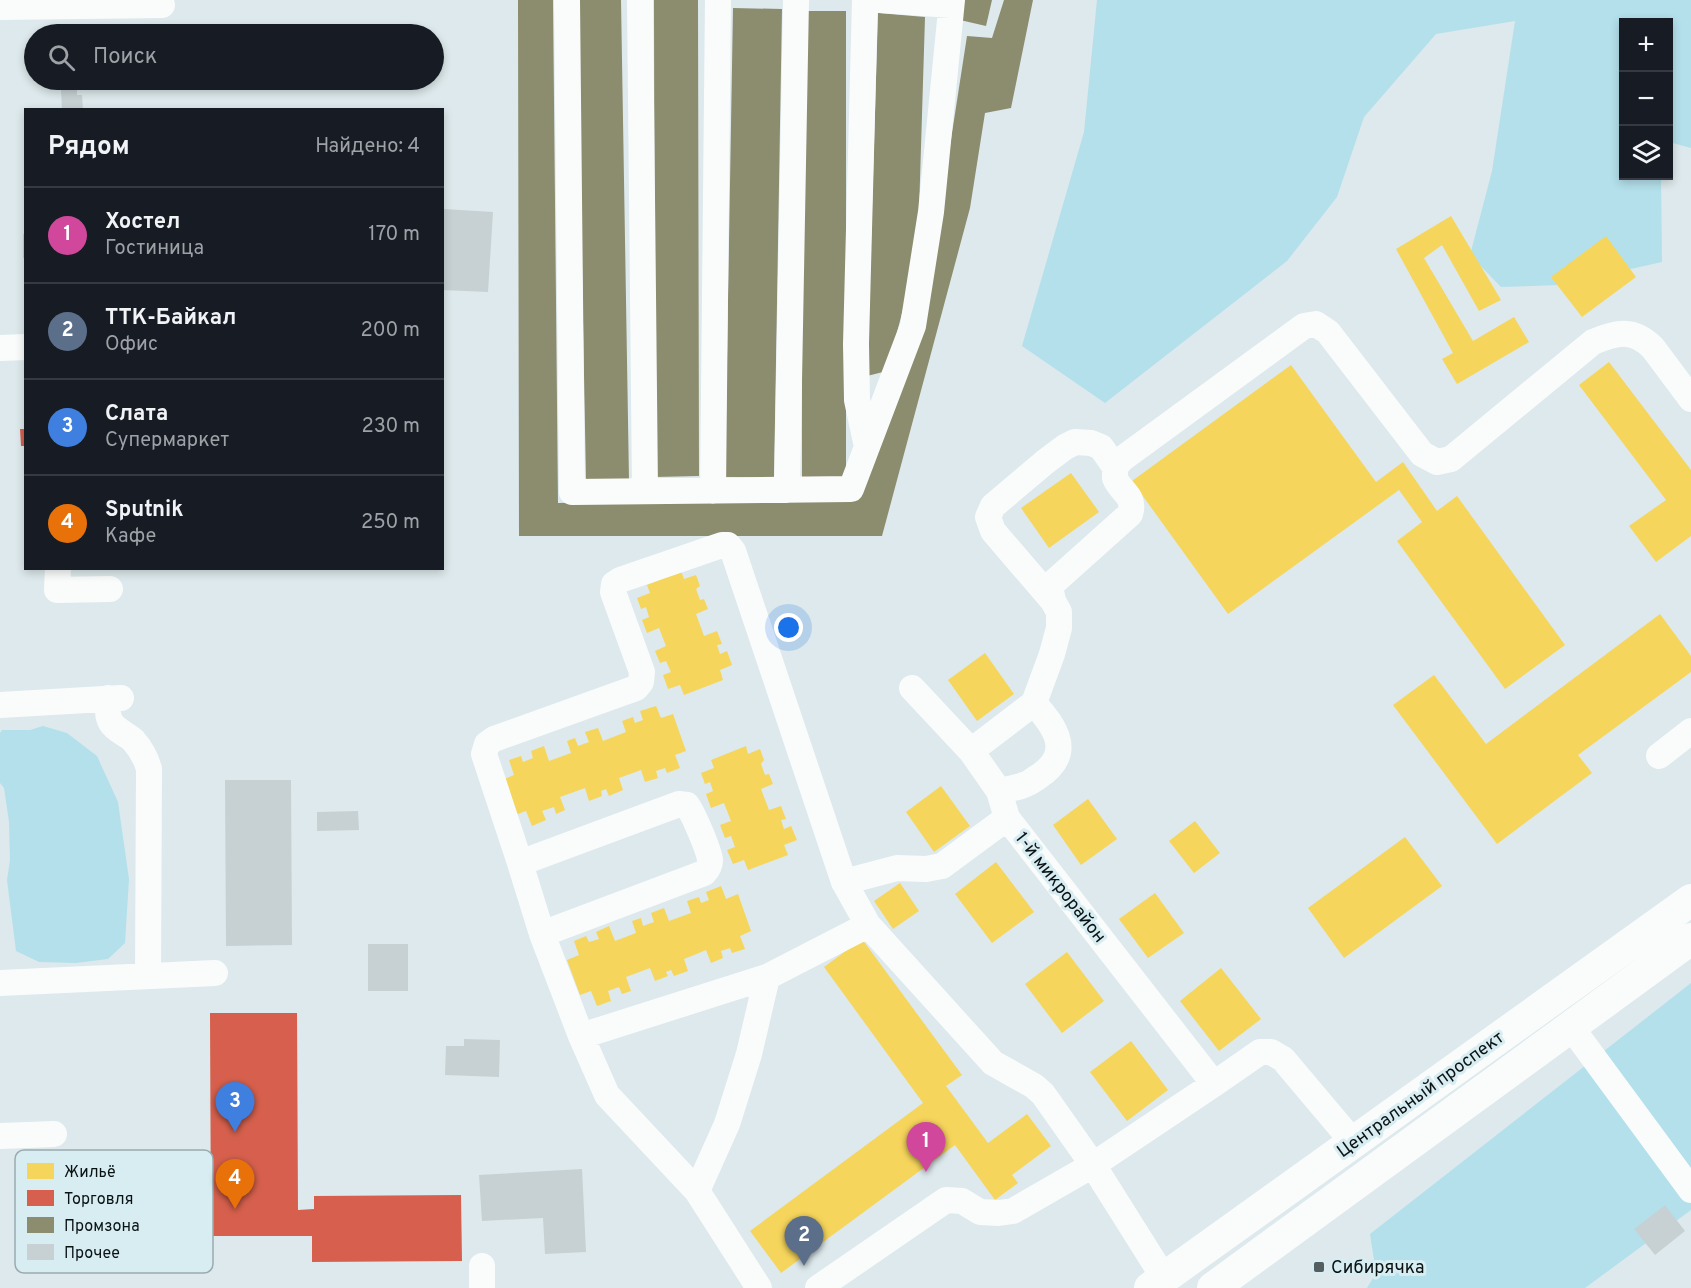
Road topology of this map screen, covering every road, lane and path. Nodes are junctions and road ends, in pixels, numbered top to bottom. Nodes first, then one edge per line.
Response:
1 (567, 0) edge
2 (640, 0) edge
3 (718, 0) edge
4 (796, 0) edge
5 (865, 0) edge
6 (881, 0) edge
7 (951, 3) edge
8 (162, 5) dead end
9 (0, 7) edge
10 (24, 347) edge
11 (0, 348) edge
12 (1691, 399) edge
13 (867, 447) junction
14 (1115, 467) junction
15 (787, 490) junction
16 (645, 491) junction
17 (713, 491) junction
18 (58, 570) edge
19 (110, 589) dead end
20 (1053, 601) junction
21 (912, 688) dead end
22 (1034, 703) junction
23 (0, 705) edge
24 (1691, 732) edge
25 (971, 751) junction
26 (1659, 756) dead end
27 (999, 791) junction
28 (1007, 818) junction
29 (520, 863) junction
30 (844, 882) junction
31 (1691, 900) edge
32 (868, 924) junction
33 (542, 934) junction
34 (1691, 939) edge
35 (215, 972) dead end
36 (148, 976) junction
37 (767, 977) junction
38 (0, 983) edge
39 (1571, 1026) junction
40 (581, 1036) junction
41 (1214, 1084) junction
42 (54, 1134) dead end
43 (0, 1136) edge
44 (1353, 1142) junction
45 (1093, 1165) junction
46 (1691, 1190) edge
47 (697, 1191) junction
48 (1157, 1283) edge
49 (759, 1288) edge
50 (818, 1288) edge
51 (1213, 1288) edge

1 - 16 street
2 - 16 street
3 - 17 street
4 - 15 street
5 - 13 street
6 - 7 street
7 - 13 street
8 - 9 street
10 - 11 street
12 - 14 street
13 - 15 street
14 - 20 street
14 - 20 street
15 - 17 street
16 - 17 street
18 - 19 street
20 - 22 street
21 - 25 street, 1-й микрорайон
22 - 25 street
22 - 27 street
23 - 36 street
24 - 26 street
25 - 27 street, 1-й микрорайон
27 - 28 street, 1-й микрорайон
28 - 30 street
28 - 41 street, 1-й микрорайон
29 - 30 street
29 - 33 street
29 - 33 street
30 - 32 street
31 - 44 main road, Центральный проспект
32 - 37 street
32 - 45 street
33 - 40 street
34 - 39 main road, Центральный проспект
35 - 36 street
36 - 38 street
37 - 40 street
37 - 47 street
39 - 46 street
39 - 51 main road, Центральный проспект
40 - 47 street
41 - 44 street
41 - 45 street
42 - 43 street
44 - 48 main road, Центральный проспект
45 - 48 street
45 - 50 street
47 - 49 street

